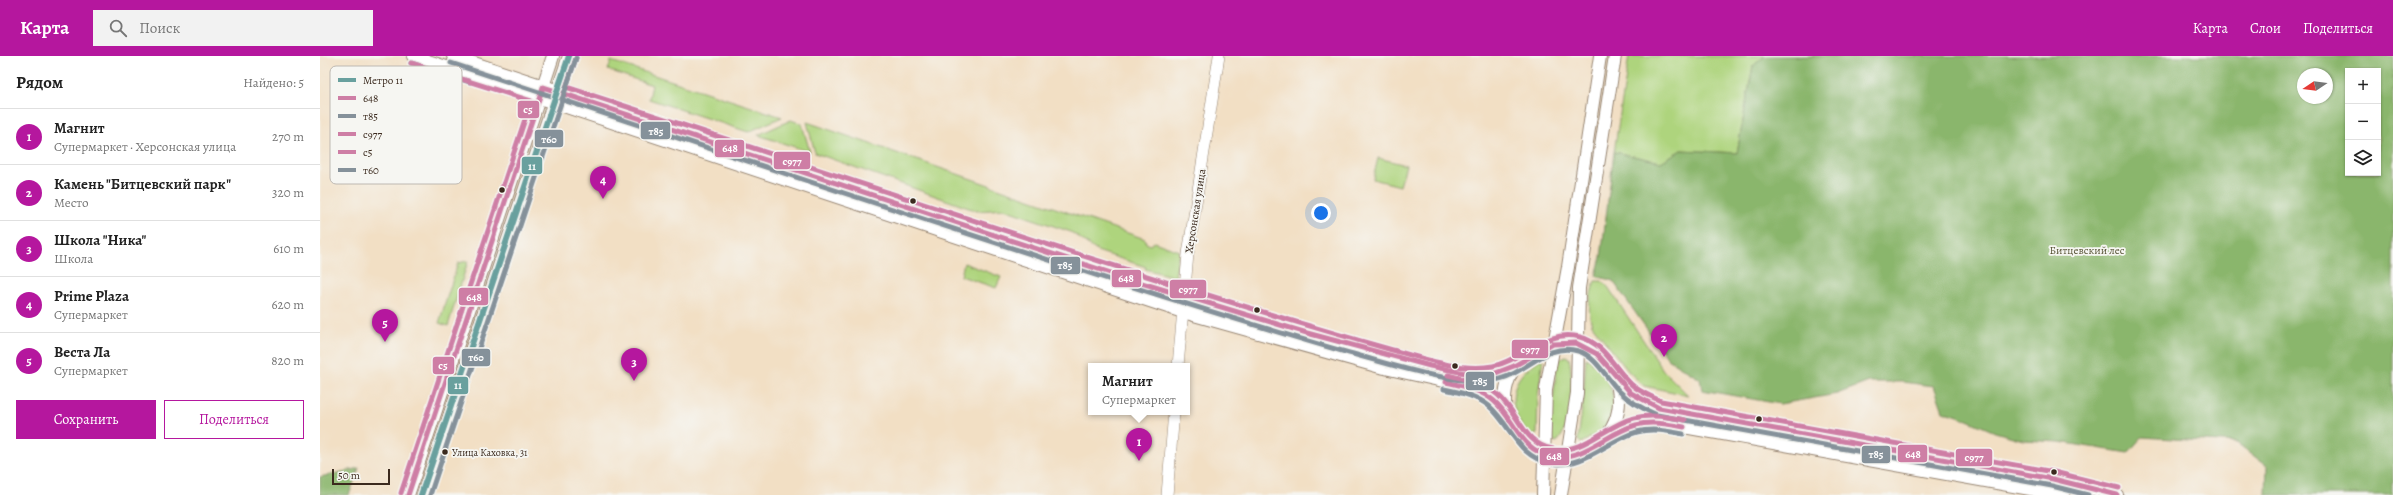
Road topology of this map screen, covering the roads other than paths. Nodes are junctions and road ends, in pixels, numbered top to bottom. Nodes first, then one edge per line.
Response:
1 (414, 56) edge
2 (453, 56) edge
3 (553, 56) edge
4 (569, 56) edge
5 (1219, 56) edge
6 (1600, 56) edge
7 (1616, 56) edge
8 (449, 66) edge
9 (462, 70) edge
10 (541, 92) junction
11 (556, 97) junction
12 (1184, 296) junction
13 (1182, 312) junction
14 (1577, 343) junction
15 (1553, 344) junction
16 (1521, 361) junction
17 (1178, 363) edge
18 (1614, 374) junction
19 (1174, 415) edge
20 (1510, 421) junction
21 (1604, 439) junction
22 (1543, 454) junction
23 (1568, 456) junction
24 (408, 495) edge
25 (423, 495) edge
26 (1167, 495) edge
27 (1543, 495) edge
28 (1561, 495) edge
29 (2063, 495) edge
30 (2117, 495) edge

1 - 8 main road
2 - 10 main road
3 - 10 main road
4 - 11 main road
5 - 12 street, Херсонская улица
6 - 15 main road
7 - 14 main road
9 - 10 main road
10 - 11 main road
10 - 24 main road
11 - 12 main road
11 - 13 main road
11 - 25 main road
12 - 13 street, Херсонская улица
12 - 16 main road
13 - 17 street, Херсонская улица
13 - 20 main road
14 - 15 main road
14 - 18 main road
14 - 23 main road
15 - 16 main road
15 - 22 main road
16 - 20 main road
18 - 21 main road
18 - 30 main road
19 - 26 street
20 - 22 main road
21 - 23 main road
21 - 29 main road
22 - 23 main road
22 - 27 main road
23 - 28 main road

